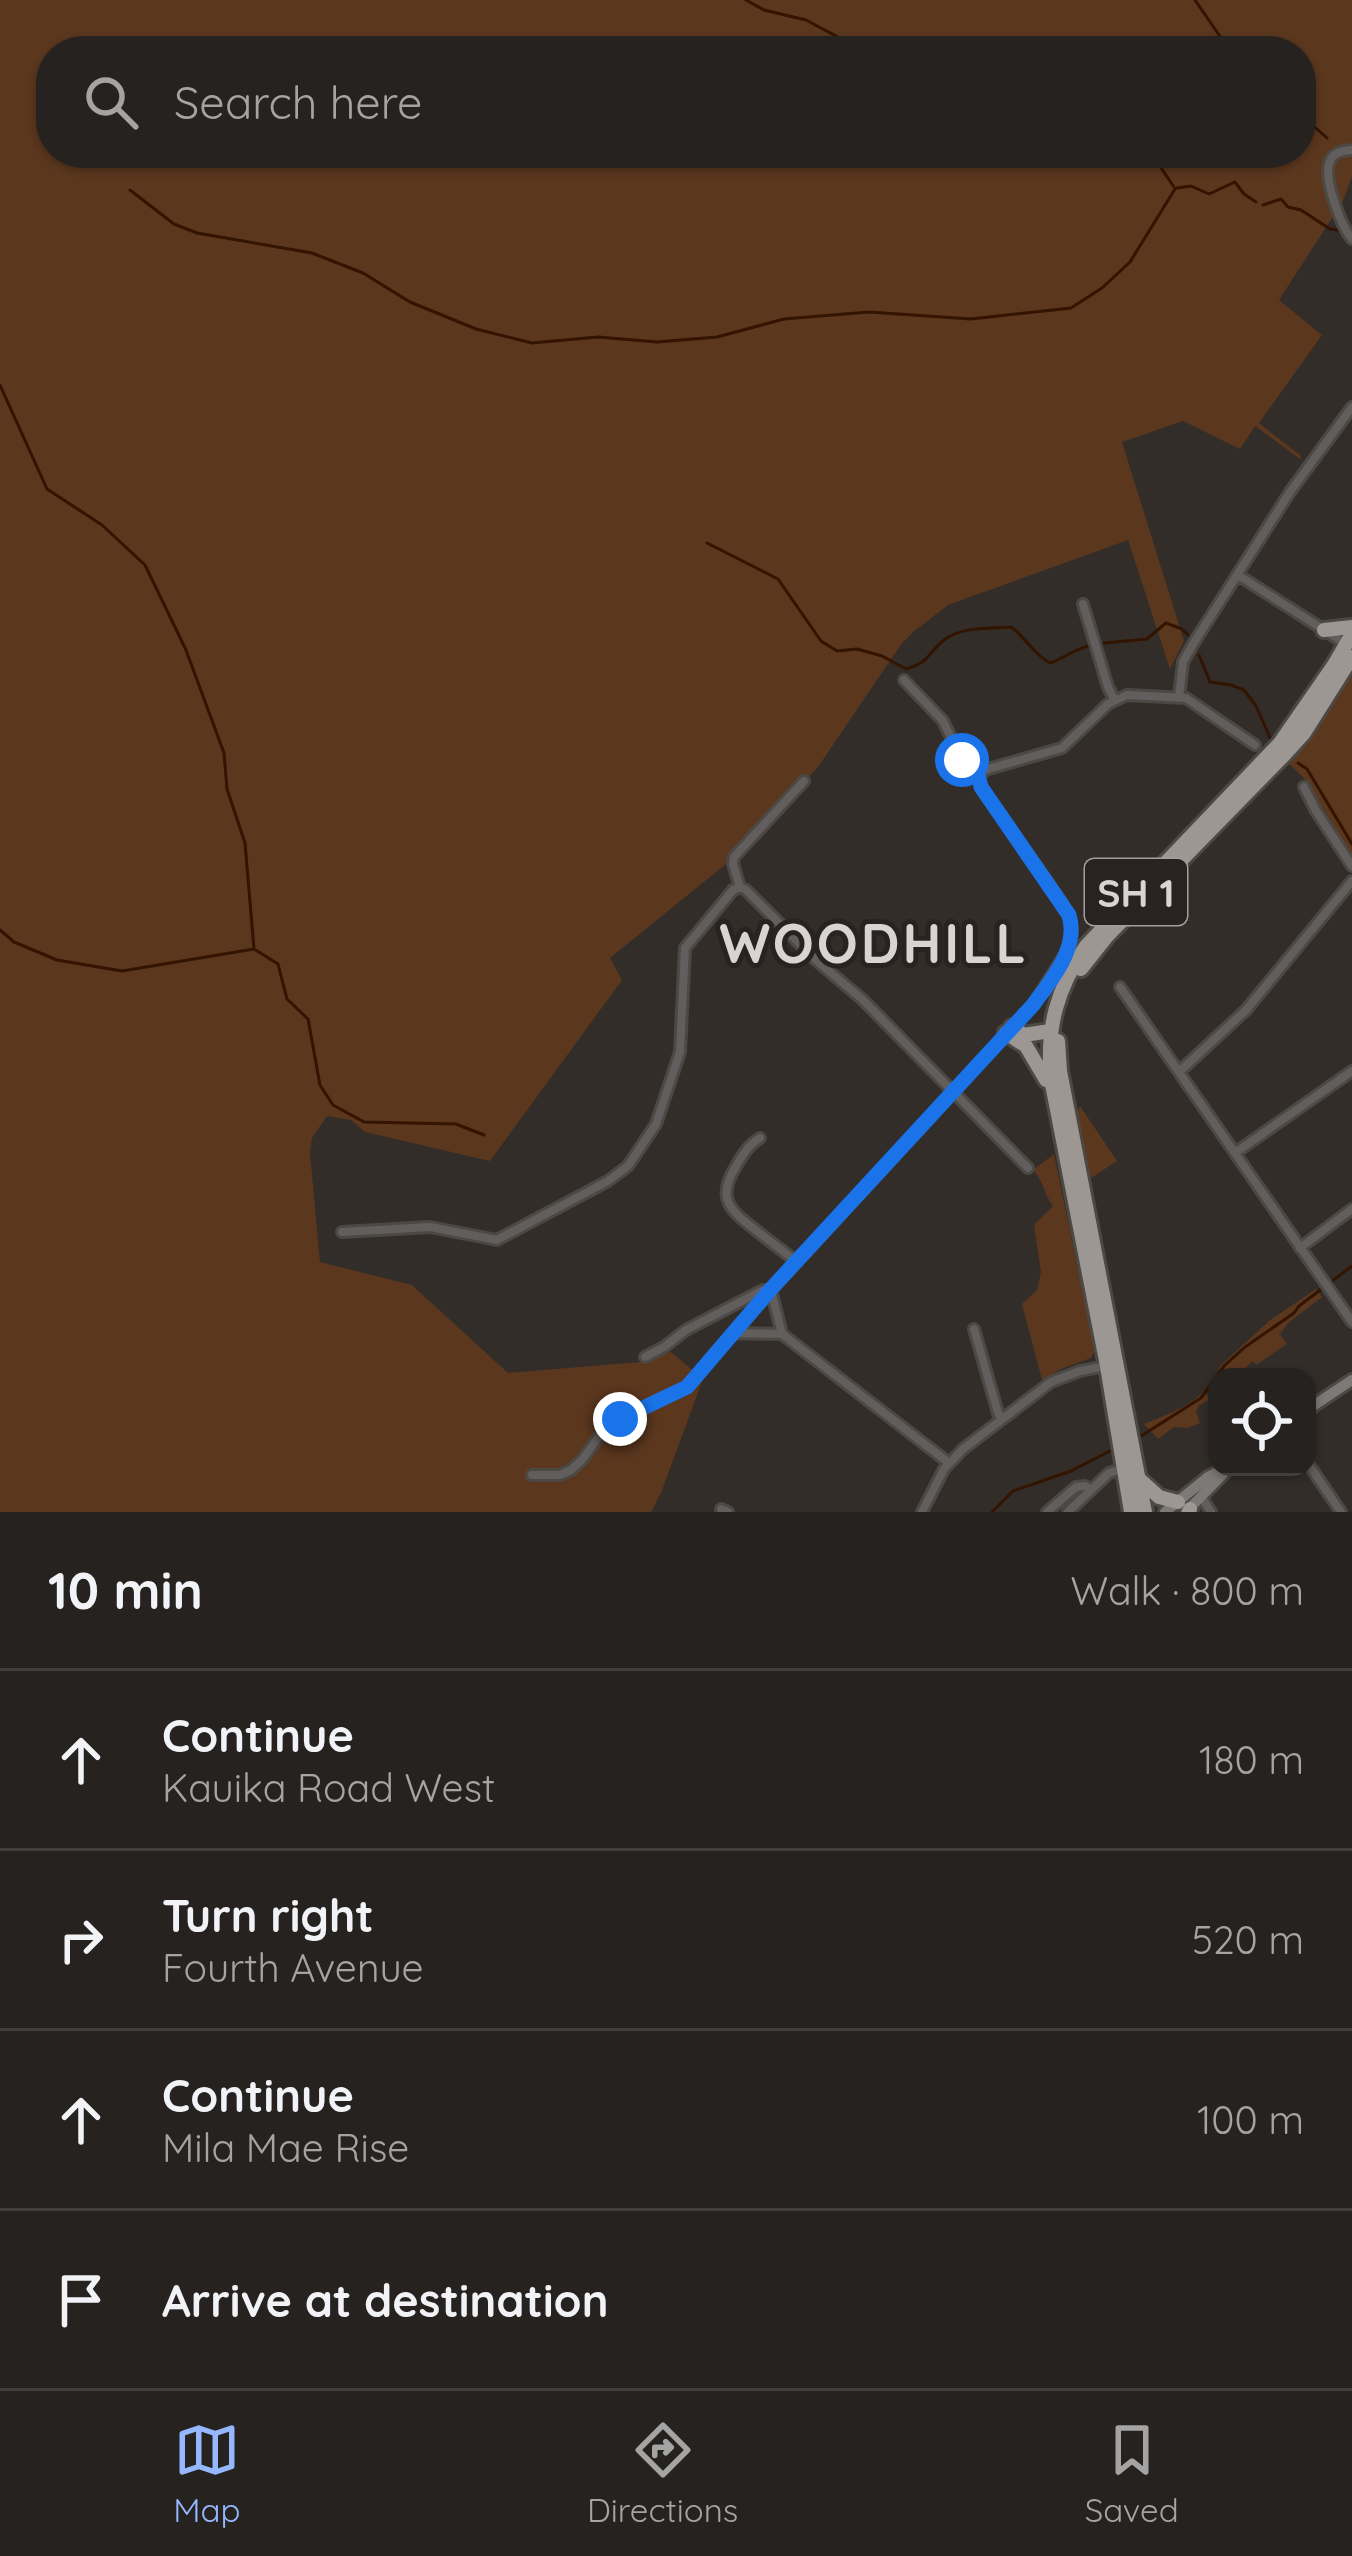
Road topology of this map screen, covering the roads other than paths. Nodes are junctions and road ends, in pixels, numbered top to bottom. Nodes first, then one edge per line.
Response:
1 (1352, 150) edge
2 (1352, 238) edge
3 (1352, 407) edge
4 (1238, 575) junction
5 (1083, 604) dead end
6 (1324, 630) joint
7 (1351, 642) edge
8 (1347, 672) edge
9 (904, 680) dead end
10 (1178, 697) junction
11 (1114, 699) junction
12 (1255, 745) dead end
13 (978, 775) junction
14 (804, 782) dead end
15 (1304, 787) dead end
16 (1352, 866) edge
17 (1352, 881) edge
18 (740, 887) junction
19 (1120, 987) dead end
20 (1009, 1030) junction
21 (1050, 1031) junction
22 (1352, 1071) edge
23 (1179, 1072) junction
24 (1052, 1089) junction
25 (954, 1091) junction
26 (760, 1138) dead end
27 (1235, 1153) junction
28 (1028, 1168) dead end
29 (1352, 1209) edge
30 (342, 1232) dead end
31 (1300, 1248) junction
32 (1090, 1257) junction
33 (797, 1262) junction
34 (770, 1290) junction
35 (1352, 1322) edge
36 (974, 1329) dead end
37 (733, 1333) junction
38 (782, 1334) junction
39 (645, 1357) dead end
40 (1112, 1365) junction
41 (1352, 1380) edge
42 (1316, 1404) edge
43 (1002, 1419) junction
44 (949, 1463) junction
45 (1122, 1468) junction
46 (532, 1474) dead end
47 (1316, 1475) edge
48 (1210, 1476) edge
49 (1218, 1476) edge
50 (1138, 1478) junction
51 (1091, 1490) junction
52 (1185, 1507) edge
53 (922, 1512) edge
54 (1047, 1512) edge
55 (1067, 1512) edge
56 (1131, 1512) edge
57 (1145, 1512) edge
58 (1211, 1512) edge
59 (1341, 1512) edge

1 - 2 street
3 - 4 street
4 - 6 street
4 - 10 street
5 - 11 street
6 - 7 highway
7 - 8 highway, SH 1
7 - 21 highway, SH 1
8 - 32 highway, SH 1
9 - 13 street
10 - 11 street
10 - 12 street
11 - 13 street
13 - 20 street
14 - 18 street
15 - 16 street
17 - 23 street
18 - 25 street
18 - 30 street
19 - 23 street
20 - 21 highway
20 - 24 highway
20 - 25 street
21 - 24 highway, SH 1
22 - 27 street
23 - 27 street
24 - 32 highway, SH 1
25 - 28 street
25 - 33 street
26 - 33 street
27 - 31 street
29 - 31 street
31 - 35 street
32 - 40 highway, SH 1
33 - 34 street
34 - 37 street
34 - 38 street
34 - 39 street
36 - 43 street
37 - 38 street
37 - 46 street
38 - 44 street
40 - 43 street
40 - 45 highway, SH 1
40 - 50 highway, SH 1
41 - 42 main road
43 - 44 street
44 - 53 street
45 - 51 street
45 - 56 highway, SH 1
47 - 59 street
48 - 52 main road
49 - 52 main road
50 - 52 highway
50 - 57 highway, SH 1
51 - 54 street
51 - 55 street
52 - 58 street

